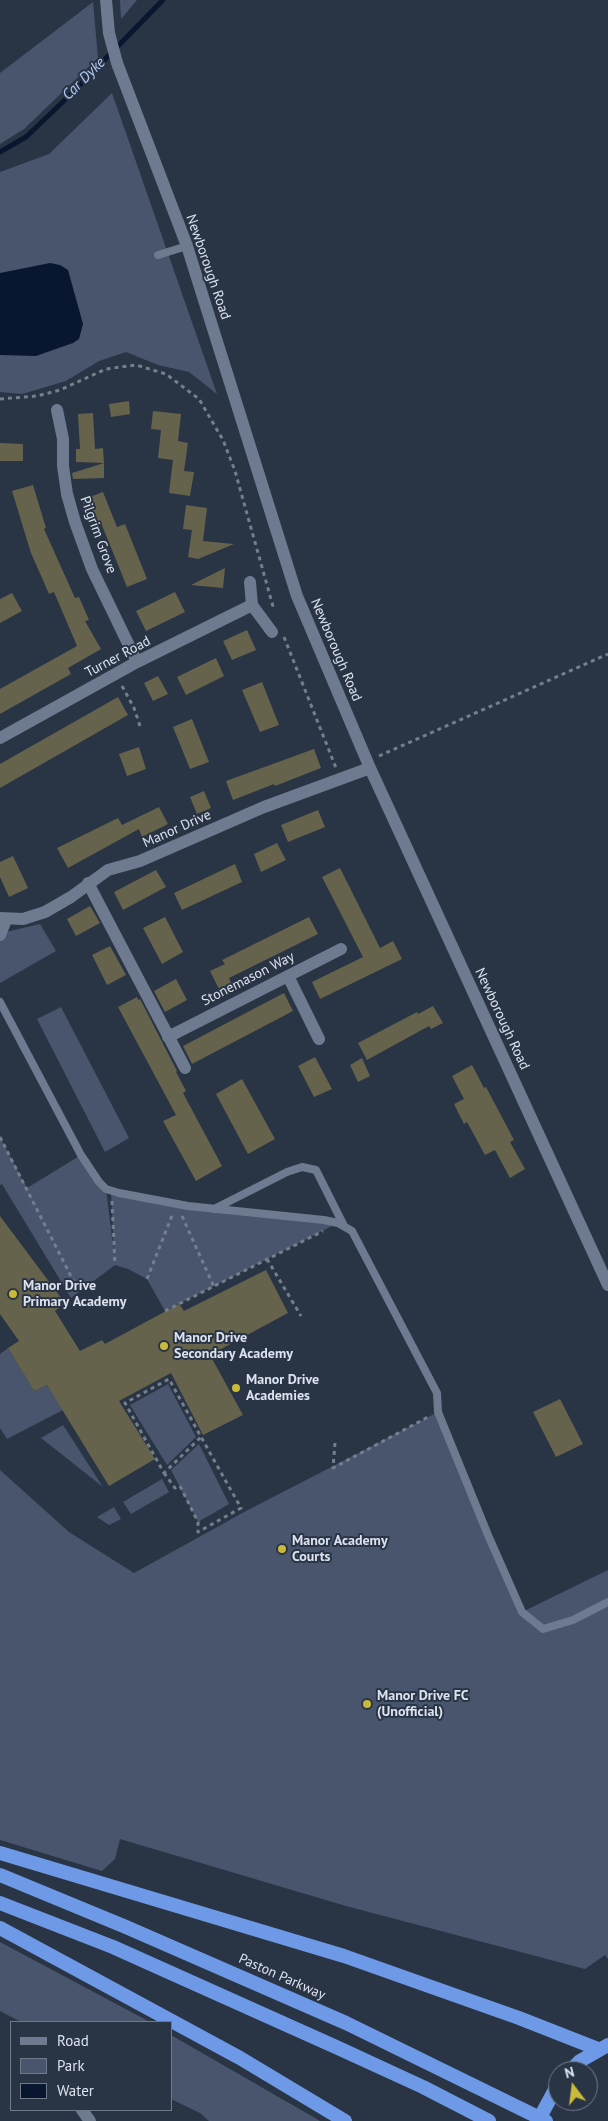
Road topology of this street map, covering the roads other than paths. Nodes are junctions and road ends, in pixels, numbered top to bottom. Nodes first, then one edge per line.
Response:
1 (106, 0) edge
2 (187, 246) junction
3 (158, 255) dead end
4 (57, 410) dead end
5 (250, 582) dead end
6 (252, 605) junction
7 (272, 632) dead end
8 (137, 662) junction
9 (0, 738) edge
10 (371, 764) junction
11 (88, 883) junction
12 (3, 919) edge
13 (0, 935) edge
14 (341, 949) dead end
15 (288, 976) junction
16 (0, 1002) edge
17 (168, 1037) junction
18 (319, 1039) dead end
19 (185, 1068) dead end
20 (214, 1208) junction
21 (341, 1225) junction
22 (608, 1286) edge
23 (608, 1602) edge
24 (0, 1852) edge
25 (0, 1875) edge
26 (0, 1903) edge
27 (0, 1928) edge
28 (172, 2021) edge
29 (172, 2021) edge
30 (603, 2047) edge
31 (580, 2061) edge
32 (548, 2102) edge
33 (345, 2121) edge
34 (489, 2121) edge
35 (538, 2121) edge
36 (546, 2121) edge

1 - 2 street, Newborough Road
2 - 3 lane
2 - 10 street, Newborough Road
4 - 8 street, Pilgrim Grove
5 - 6 street
6 - 7 street
6 - 8 street, Turner Road
8 - 9 street, Turner Road
10 - 11 street, Manor Drive
10 - 22 street, Newborough Road
11 - 12 street, Manor Drive
11 - 17 street
12 - 13 street
14 - 15 street, Stonemason Way
15 - 17 street, Stonemason Way
15 - 18 street
16 - 20 lane
17 - 19 street
20 - 21 lane
20 - 21 lane
21 - 23 lane
24 - 30 highway
25 - 36 highway, Paston Parkway
26 - 34 highway
27 - 29 highway
28 - 33 highway
30 - 31 highway
32 - 35 highway

